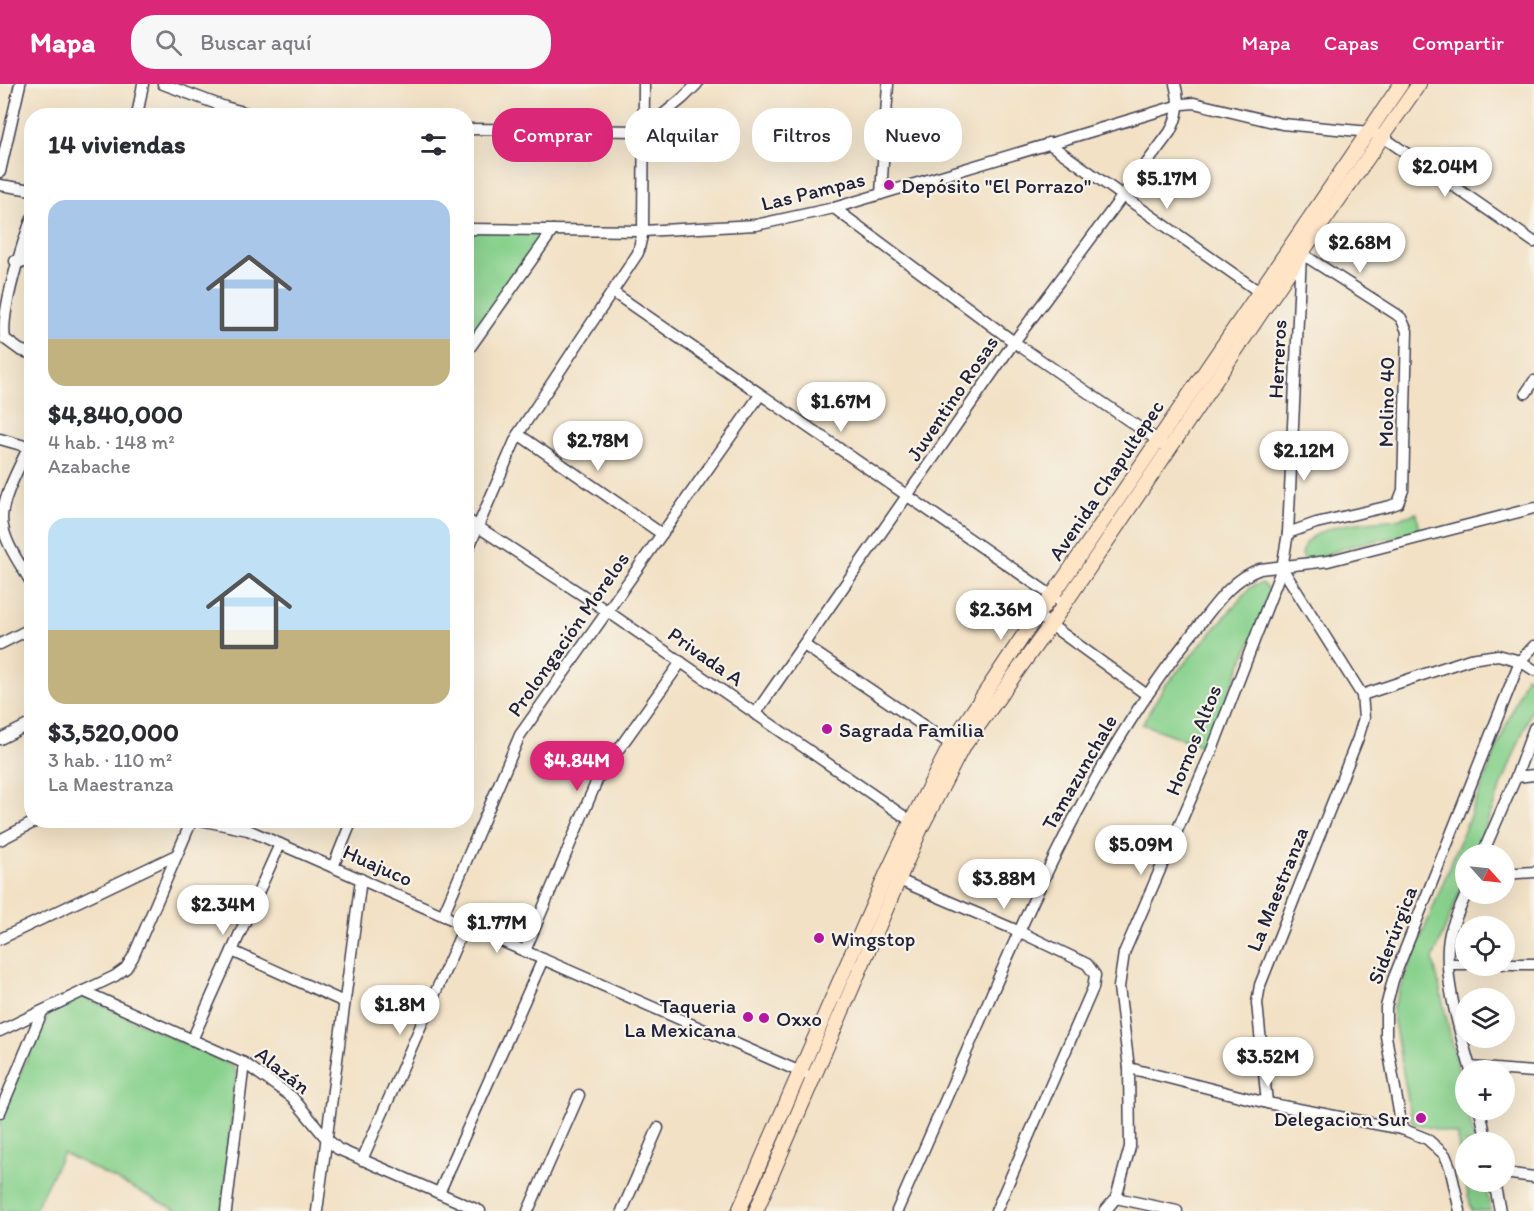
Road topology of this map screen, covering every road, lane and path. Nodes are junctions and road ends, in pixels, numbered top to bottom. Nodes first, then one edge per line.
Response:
1 (20, 84) edge
2 (143, 84) edge
3 (163, 84) edge
4 (644, 84) edge
5 (697, 84) edge
6 (888, 84) edge
7 (1175, 84) edge
8 (1401, 84) edge
9 (1419, 84) edge
10 (1179, 105) junction
11 (138, 108) edge
12 (229, 108) edge
13 (643, 108) edge
14 (671, 108) edge
15 (474, 129) edge
16 (625, 131) edge
17 (1376, 135) junction
18 (1048, 143) junction
19 (643, 162) edge
20 (0, 172) edge
21 (0, 185) edge
22 (24, 188) edge
23 (881, 194) junction
24 (1122, 196) junction
25 (834, 208) junction
26 (1534, 227) edge
27 (474, 228) edge
28 (553, 230) junction
29 (643, 231) junction
30 (24, 238) edge
31 (1531, 240) edge
32 (1296, 250) junction
33 (15, 261) junction
34 (24, 262) edge
35 (614, 293) junction
36 (1266, 296) junction
37 (474, 342) edge
38 (1014, 342) junction
39 (24, 351) edge
40 (1534, 381) edge
41 (1526, 393) dead end
42 (760, 395) junction
43 (518, 434) junction
44 (0, 439) edge
45 (1164, 445) junction
46 (24, 446) edge
47 (24, 461) edge
48 (908, 498) junction
49 (1534, 508) edge
50 (474, 523) edge
51 (479, 526) junction
52 (1288, 533) junction
53 (662, 534) junction
54 (474, 537) edge
55 (3, 540) edge
56 (1282, 567) junction
57 (24, 572) edge
58 (1058, 600) junction
59 (607, 611) junction
60 (1037, 615) junction
61 (1051, 624) junction
62 (24, 632) edge
63 (0, 644) edge
64 (804, 645) junction
65 (1534, 646) edge
66 (1520, 661) junction
67 (681, 662) junction
68 (1534, 670) edge
69 (1147, 695) junction
70 (1362, 695) junction
71 (755, 714) junction
72 (24, 727) edge
73 (1534, 728) edge
74 (0, 739) edge
75 (956, 747) junction
76 (1534, 775) edge
77 (1516, 777) junction
78 (916, 825) junction
79 (24, 827) edge
80 (188, 828) edge
81 (255, 828) edge
82 (349, 828) edge
83 (0, 840) edge
84 (280, 844) junction
85 (1487, 844) edge
86 (176, 855) junction
87 (333, 867) junction
88 (1534, 872) edge
89 (1515, 873) edge
90 (886, 874) junction
91 (361, 879) junction
92 (899, 880) junction
93 (1462, 904) edge
94 (443, 915) junction
95 (465, 925) junction
96 (1018, 931) junction
97 (0, 939) edge
98 (232, 951) junction
99 (525, 951) junction
100 (543, 959) junction
101 (1449, 964) junction
102 (1455, 964) edge
103 (1515, 964) edge
104 (1534, 964) edge
105 (83, 991) junction
106 (344, 1002) junction
107 (42, 1012) junction
108 (0, 1031) edge
109 (192, 1040) junction
110 (1468, 1060) edge
111 (244, 1063) junction
112 (1129, 1068) junction
113 (1515, 1071) edge
114 (800, 1072) junction
115 (1534, 1072) edge
116 (814, 1077) junction
117 (579, 1095) dead end
118 (1267, 1102) junction
119 (0, 1112) edge
120 (658, 1128) dead end
121 (1402, 1129) junction
122 (326, 1138) junction
123 (362, 1160) junction
124 (1515, 1174) edge
125 (1534, 1177) edge
126 (1496, 1192) edge
127 (439, 1193) junction
128 (1116, 1198) junction
129 (226, 1211) edge
130 (317, 1211) edge
131 (480, 1211) edge
132 (528, 1211) edge
133 (622, 1211) edge
134 (739, 1211) edge
135 (756, 1211) edge
136 (897, 1211) edge
137 (996, 1211) edge
138 (1105, 1211) edge
139 (1177, 1211) edge
140 (1460, 1211) edge
141 (1500, 1211) edge

1 - 20 street
2 - 11 street
3 - 12 street
4 - 13 street
5 - 14 street
6 - 23 street
7 - 10 street
8 - 17 main road, Avenida Chapultepec
9 - 17 main road
10 - 17 street, Las Pampas
10 - 18 street, Las Pampas
10 - 24 street, Juventino Rosas
15 - 16 street
17 - 31 street
17 - 32 main road, Avenida Chapultepec
18 - 23 street, Las Pampas
18 - 24 street
19 - 29 street
21 - 22 street
23 - 25 street, Las Pampas
24 - 36 street
24 - 38 street, Juventino Rosas
25 - 29 street, Las Pampas
25 - 38 street
26 - 31 street
27 - 28 street, Las Pampas
28 - 29 street, Las Pampas
28 - 37 street
29 - 35 street
30 - 33 street
32 - 36 main road, Avenida Chapultepec
32 - 52 street, Herreros
32 - 52 street, Molino 40
33 - 34 street
33 - 39 street
35 - 42 street
35 - 43 street
36 - 45 main road, Avenida Chapultepec
38 - 45 street
38 - 48 street, Juventino Rosas
40 - 41 street
42 - 48 street
42 - 53 street, Prolongación Morelos
43 - 51 street
43 - 53 street
44 - 46 street
45 - 58 main road, Avenida Chapultepec
47 - 55 street
48 - 58 street
48 - 64 street, Juventino Rosas
49 - 56 street
50 - 51 street, Privada A
51 - 54 street
51 - 59 street, Privada A
52 - 56 street, Herreros
53 - 59 street, Prolongación Morelos
55 - 57 street
56 - 69 street, Tamazunchale
56 - 70 street
56 - 112 street, Hornos Altos
58 - 60 main road, Avenida Chapultepec
58 - 61 main road
59 - 67 street, Privada A
59 - 94 street, Prolongación Morelos
60 - 61 street
60 - 75 main road, Avenida Chapultepec
61 - 69 street
61 - 75 main road
62 - 63 street
64 - 71 street, Juventino Rosas
64 - 75 street
65 - 66 street, Siderúrgica
66 - 68 street
66 - 70 street
66 - 121 street, Siderúrgica
67 - 71 street, Privada A
67 - 99 street
69 - 96 street, Tamazunchale
70 - 118 street, La Maestranza
71 - 78 street, Privada A
72 - 74 street
73 - 77 street
75 - 78 main road, Avenida Chapultepec
76 - 77 street
77 - 85 street
78 - 90 main road, Avenida Chapultepec
78 - 92 main road
79 - 83 street
80 - 86 street
81 - 84 street, Huajuco
82 - 87 street
84 - 87 street, Huajuco
84 - 98 street
86 - 97 street
86 - 105 street
87 - 91 street, Huajuco
88 - 89 street
90 - 92 street
90 - 114 main road, Avenida Chapultepec
91 - 94 street, Huajuco
91 - 106 street
92 - 96 street
92 - 116 main road
93 - 101 street
94 - 95 street, Huajuco
95 - 99 street, Huajuco
95 - 123 street
96 - 136 street, Tamazunchale
96 - 137 street
98 - 106 street
98 - 109 street
99 - 100 street, Huajuco
100 - 114 street, Huajuco
100 - 127 street
101 - 102 street
101 - 110 street
103 - 104 street
105 - 107 street
105 - 109 street, Alazán
106 - 122 street
107 - 108 street
107 - 119 street
109 - 111 street, Alazán
111 - 122 street, Alazán
111 - 129 street
112 - 118 street
112 - 128 street, Hornos Altos
113 - 115 street
114 - 116 street, Huajuco
114 - 134 main road, Avenida Chapultepec
116 - 135 main road
117 - 132 street
118 - 121 street
120 - 133 street
121 - 140 street
122 - 123 street, Alazán
122 - 130 street
123 - 127 street, Alazán
124 - 125 street
126 - 141 street
127 - 131 street, Alazán
128 - 138 street, Hornos Altos
128 - 139 street

